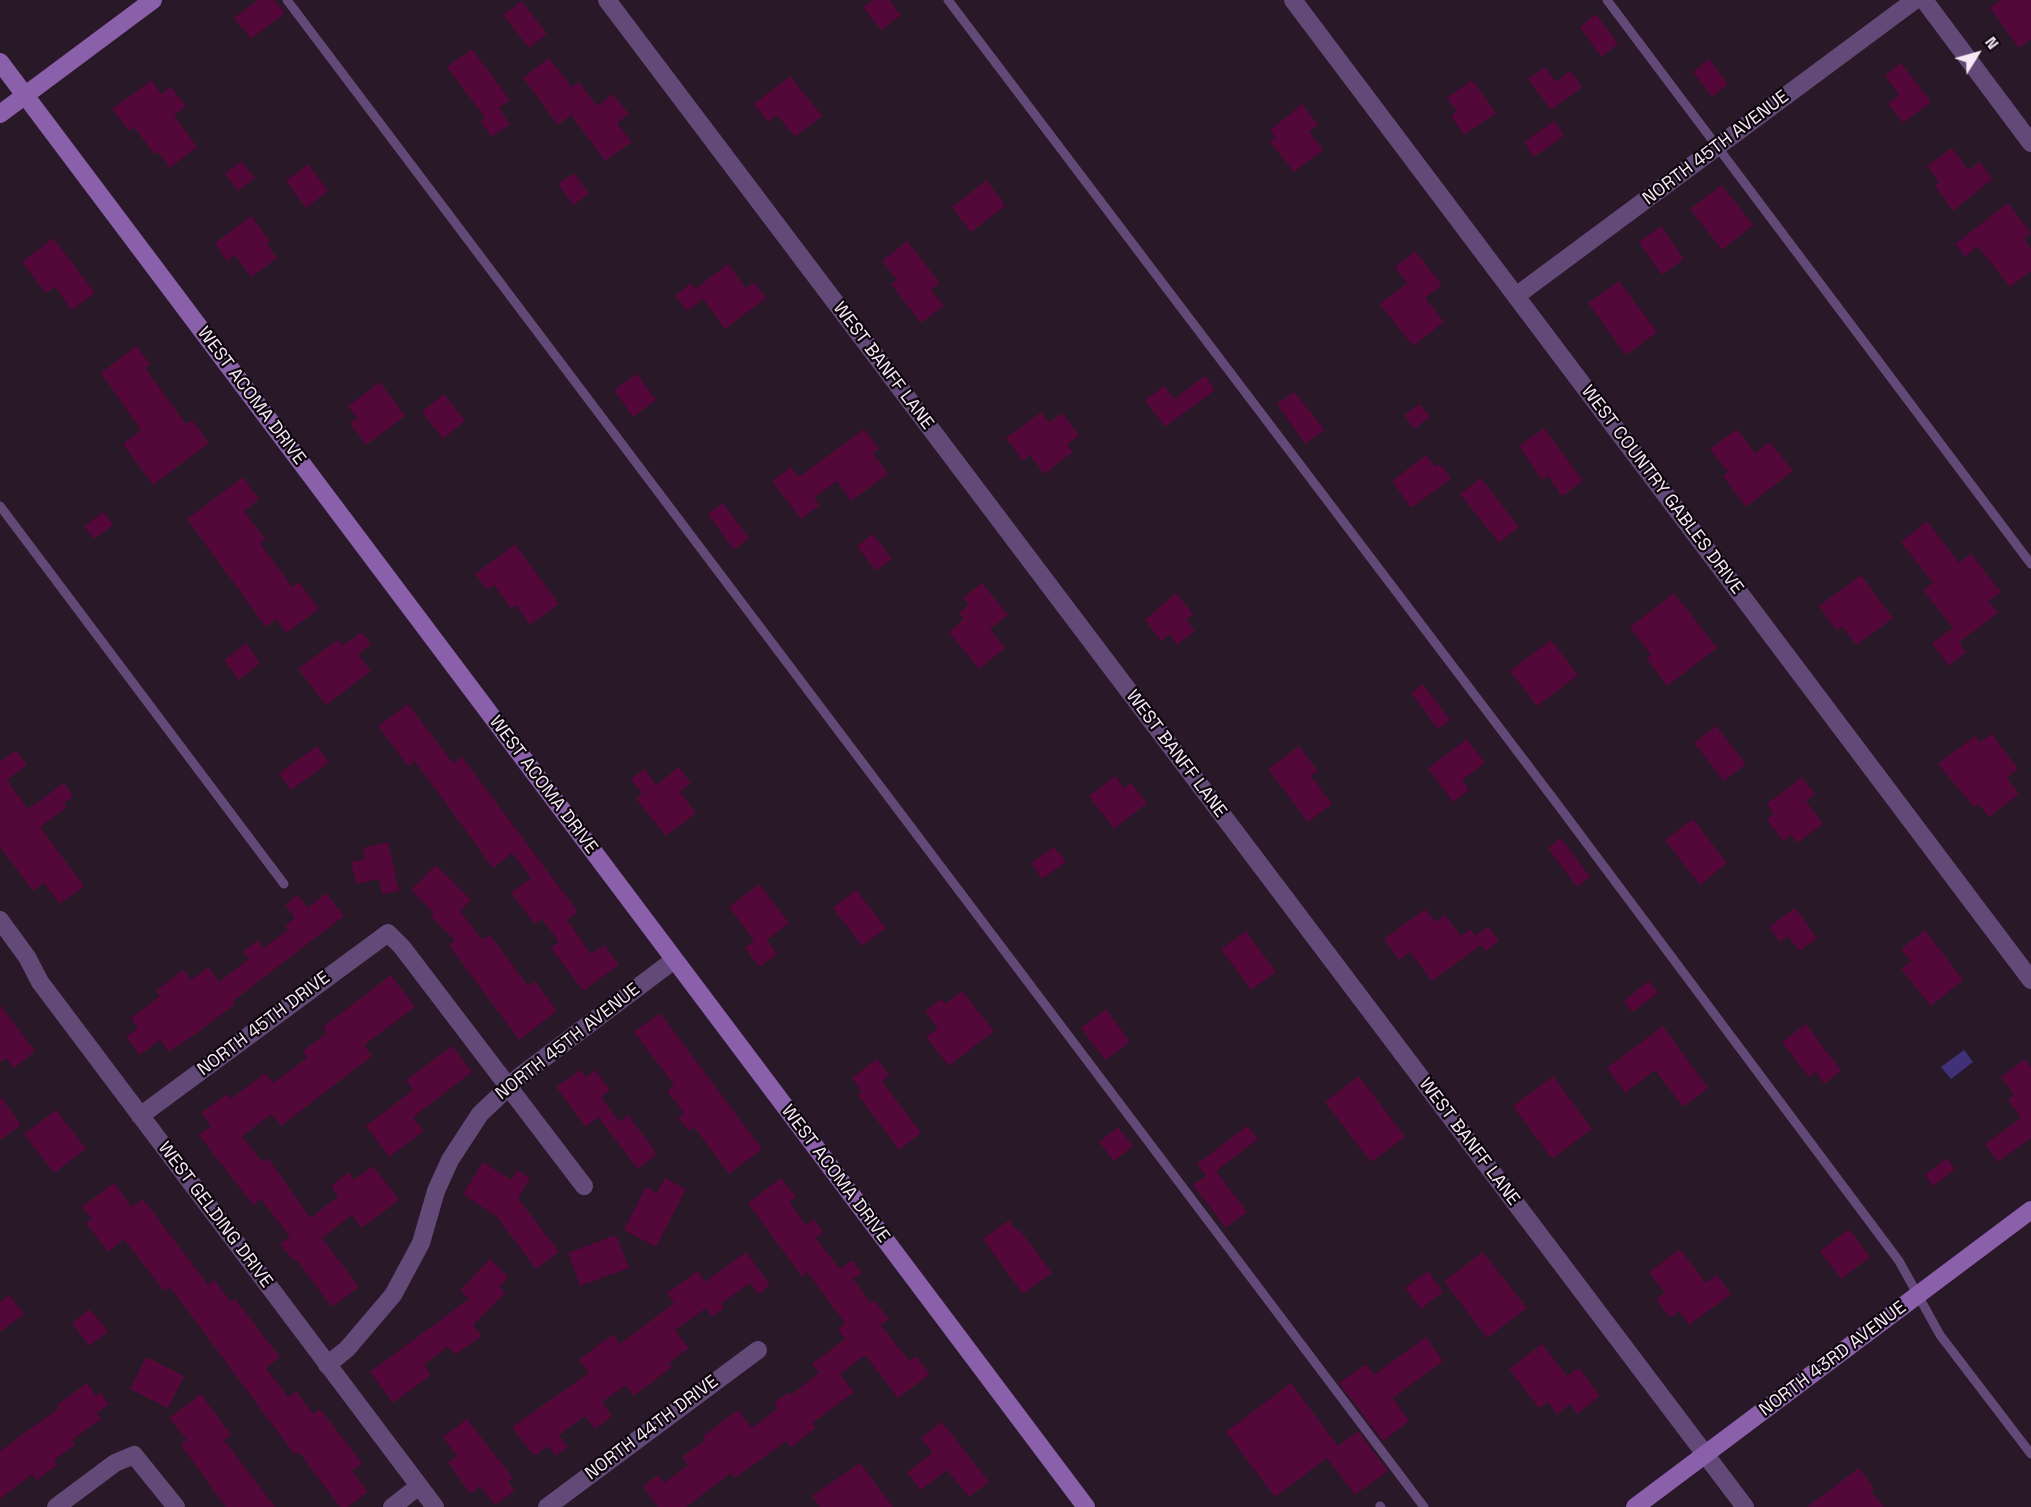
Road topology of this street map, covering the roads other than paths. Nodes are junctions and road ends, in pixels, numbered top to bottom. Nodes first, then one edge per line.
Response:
1 (153, 0) edge
2 (287, 0) edge
3 (607, 0) edge
4 (948, 0) edge
5 (1293, 0) edge
6 (1607, 0) edge
7 (1915, 0) edge
8 (1924, 0) edge
9 (0, 62) edge
10 (25, 95) junction
11 (0, 114) edge
12 (2031, 143) edge
13 (1717, 147) junction
14 (1516, 296) junction
15 (0, 506) edge
16 (2031, 564) edge
17 (284, 884) dead end
18 (0, 920) edge
19 (674, 960) junction
20 (2031, 980) edge
21 (507, 1086) junction
22 (140, 1116) junction
23 (584, 1186) dead end
24 (2031, 1210) edge
25 (1917, 1295) junction
26 (758, 1350) dead end
27 (327, 1365) junction
28 (2031, 1454) edge
29 (1705, 1455) junction
30 (419, 1486) junction
31 (56, 1507) edge
32 (176, 1507) edge
33 (392, 1507) edge
34 (435, 1507) edge
35 (547, 1507) edge
36 (1086, 1507) edge
37 (1424, 1507) edge
38 (1635, 1507) edge
39 (1745, 1507) edge

1 - 10 street
2 - 37 lane
3 - 29 street, WEST BANFF LANE
4 - 25 lane
5 - 14 street, WEST COUNTRY GABLES DRIVE
6 - 13 lane
7 - 13 street, NORTH 45TH AVENUE
8 - 12 street
9 - 10 street, WEST ACOMA DRIVE
10 - 11 street
10 - 19 street, WEST ACOMA DRIVE
13 - 14 street, NORTH 45TH AVENUE
13 - 16 lane
14 - 20 street, WEST COUNTRY GABLES DRIVE
15 - 17 lane
18 - 22 street, WEST GELDING DRIVE
19 - 21 street, NORTH 45TH AVENUE
19 - 36 street, WEST ACOMA DRIVE
21 - 22 street, NORTH 45TH DRIVE
21 - 23 street
21 - 27 street, NORTH 45TH AVENUE
22 - 27 street, WEST GELDING DRIVE
24 - 25 street, NORTH 43RD AVENUE
25 - 28 lane
25 - 29 street, NORTH 43RD AVENUE
26 - 35 street, NORTH 44TH DRIVE
27 - 30 street, WEST GELDING DRIVE
29 - 38 street, NORTH 43RD AVENUE
29 - 39 street, WEST BANFF LANE
30 - 33 street
30 - 34 street, WEST GELDING DRIVE
31 - 32 street

